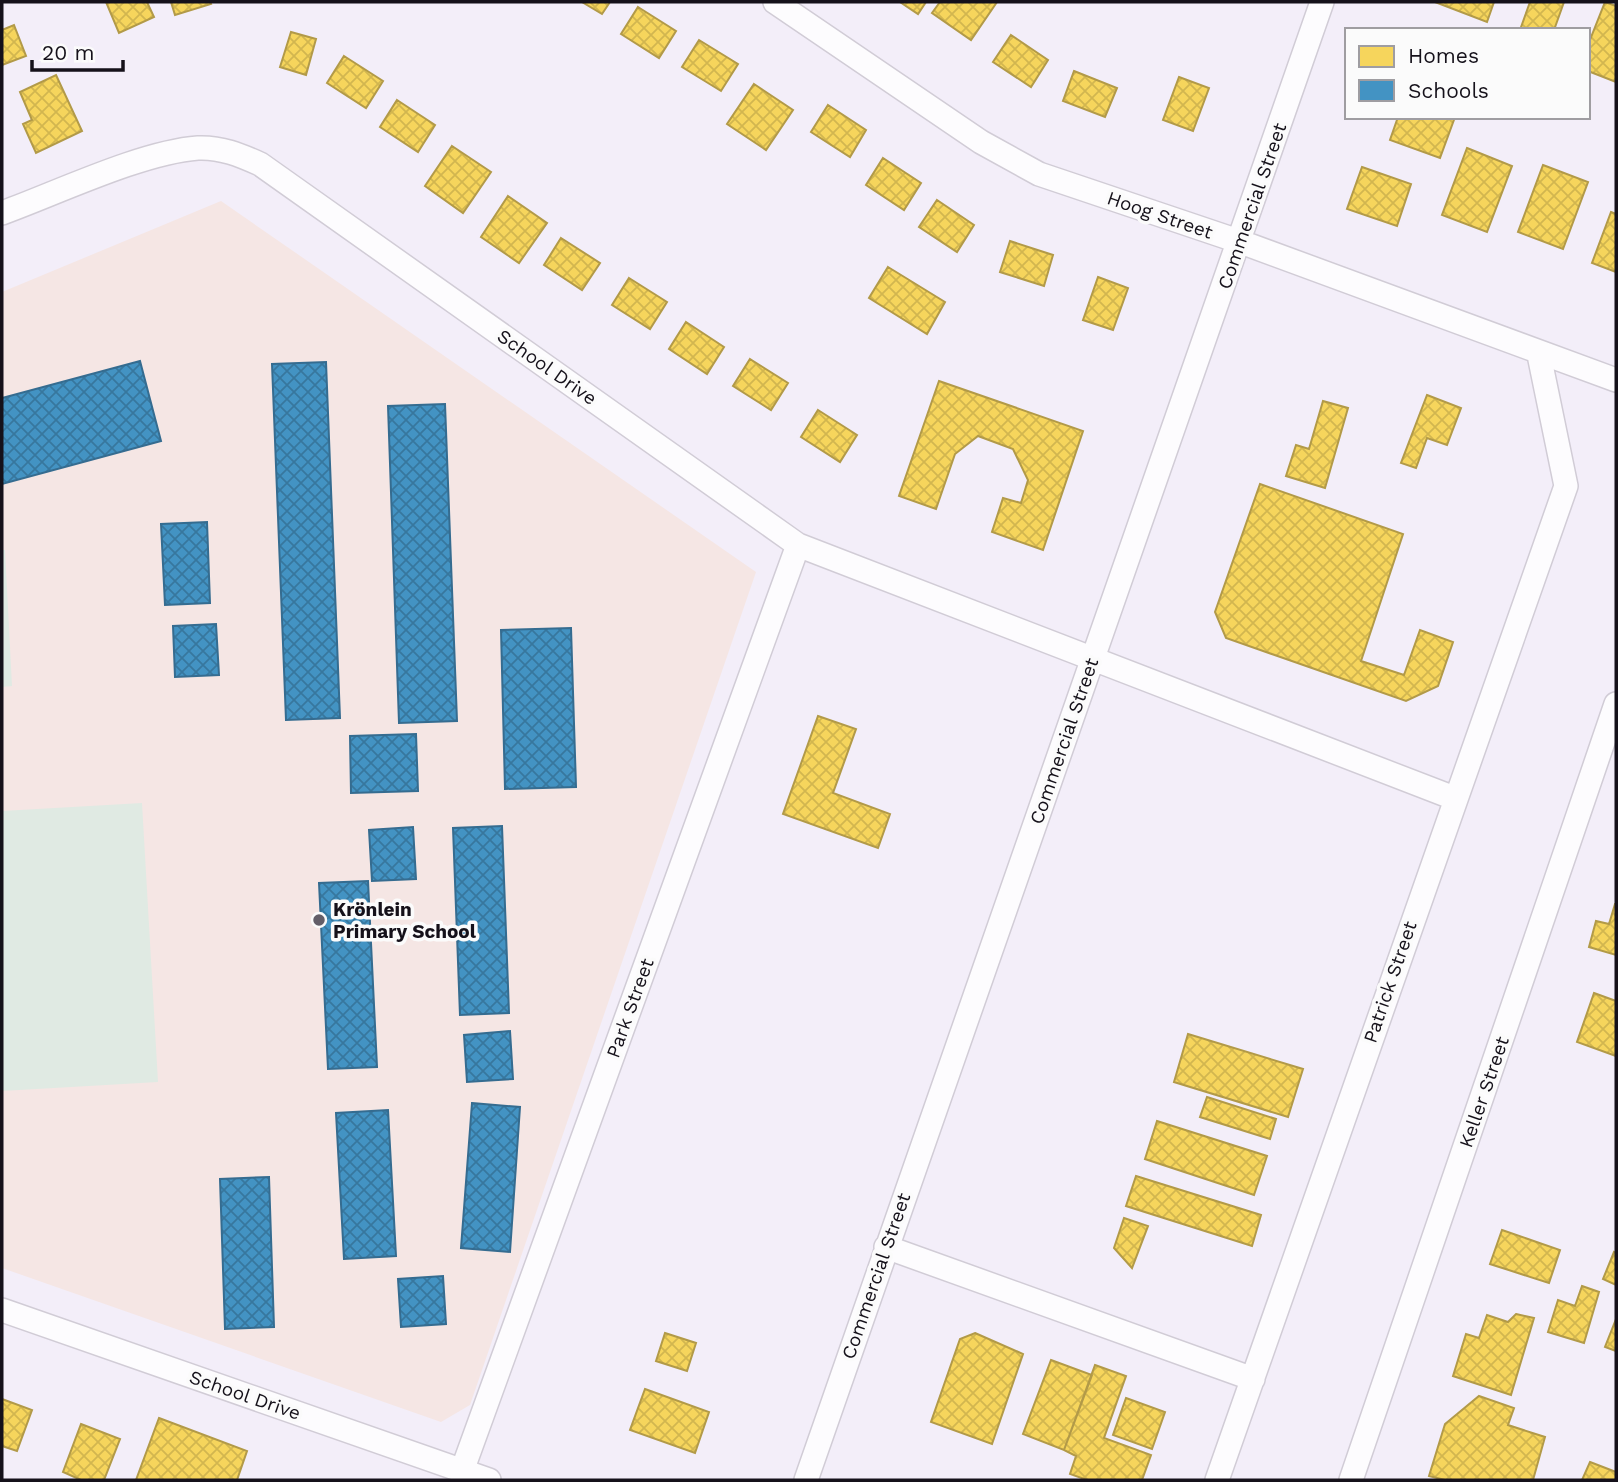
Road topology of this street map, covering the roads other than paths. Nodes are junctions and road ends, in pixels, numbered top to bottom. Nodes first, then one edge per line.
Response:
1 (775, 2) edge
2 (1322, 2) edge
3 (2, 213) edge
4 (1241, 243) junction
5 (1539, 355) junction
6 (1616, 380) edge
7 (798, 545) junction
8 (1092, 659) junction
9 (1616, 704) edge
10 (1454, 798) junction
11 (886, 1247) junction
12 (2, 1310) edge
13 (1253, 1379) junction
14 (462, 1471) junction
15 (489, 1480) edge
16 (806, 1480) edge
17 (1216, 1480) edge
18 (1352, 1480) edge

1 - 4 street, Hoog Street
2 - 4 street, Commercial Street
3 - 7 street, School Drive
4 - 5 street, Hoog Street
4 - 8 street, Commercial Street
5 - 6 street, Hoog Street
5 - 10 street, Patrick Street
7 - 8 street, School Drive
7 - 14 street, Park Street
8 - 10 street, School Drive
8 - 11 street, Commercial Street
9 - 18 street, Keller Street
10 - 13 street, Patrick Street
11 - 13 street
11 - 16 street, Commercial Street
12 - 14 street, School Drive
13 - 17 street, Patrick Street
14 - 15 street, School Drive

